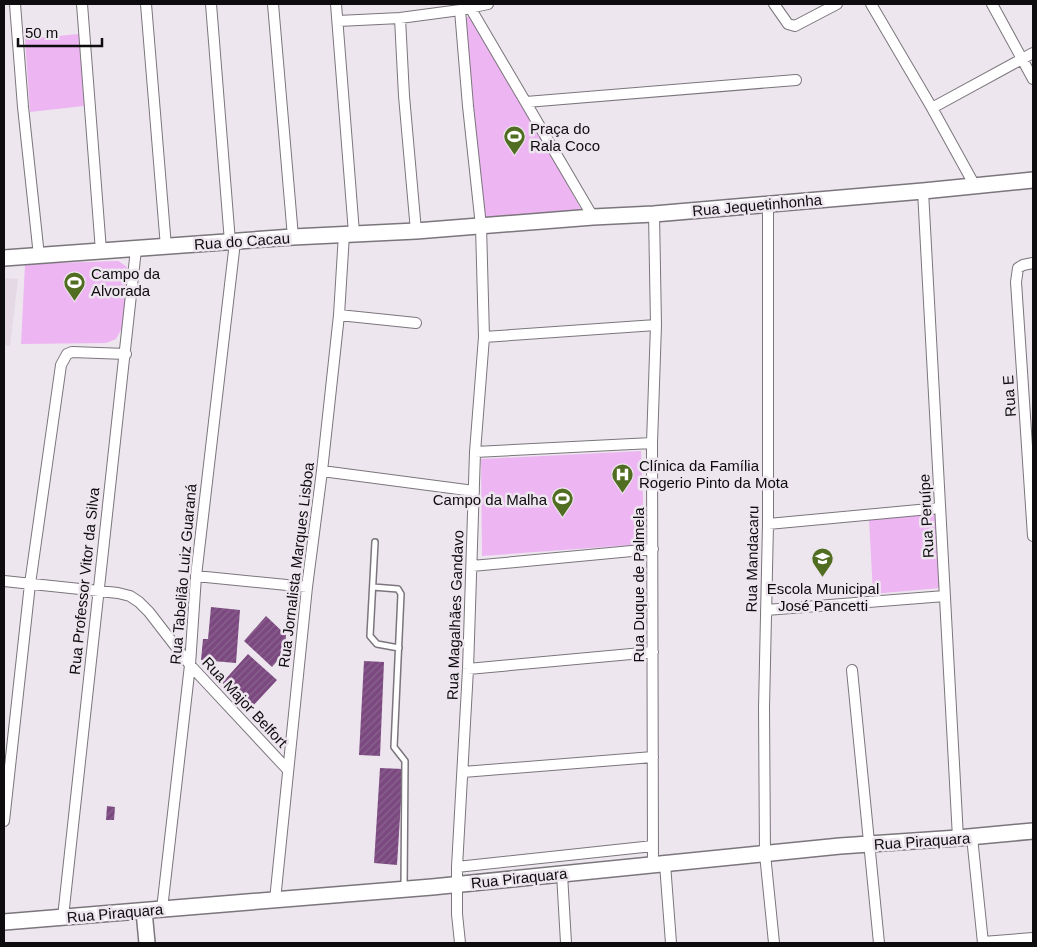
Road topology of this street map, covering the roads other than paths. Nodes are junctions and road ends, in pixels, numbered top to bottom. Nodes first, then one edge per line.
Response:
1 (15, 4) edge
2 (82, 4) edge
3 (146, 4) edge
4 (210, 4) edge
5 (273, 4) edge
6 (336, 4) edge
7 (488, 4) edge
8 (774, 4) edge
9 (837, 4) edge
10 (870, 4) edge
11 (992, 4) edge
12 (466, 7) edge
13 (400, 18) junction
14 (338, 22) junction
15 (1033, 53) edge
16 (1023, 60) junction
17 (1033, 79) edge
18 (796, 80) dead end
19 (526, 102) junction
20 (932, 108) junction
21 (1033, 180) edge
22 (975, 186) junction
23 (923, 192) junction
24 (768, 204) junction
25 (654, 214) junction
26 (593, 217) junction
27 (481, 226) junction
28 (416, 231) junction
29 (349, 234) junction
30 (293, 237) junction
31 (232, 242) junction
32 (166, 247) junction
33 (136, 249) junction
34 (101, 251) junction
35 (40, 256) junction
36 (4, 258) edge
37 (1032, 264) edge
38 (339, 315) junction
39 (416, 323) dead end
40 (656, 325) junction
41 (484, 337) junction
42 (126, 354) junction
43 (652, 443) junction
44 (475, 452) junction
45 (322, 471) junction
46 (474, 491) junction
47 (1033, 502) edge
48 (940, 508) junction
49 (768, 524) junction
50 (1033, 536) edge
51 (375, 542) dead end
52 (653, 549) junction
53 (472, 566) junction
54 (196, 576) junction
55 (4, 581) edge
56 (30, 584) junction
57 (307, 587) junction
58 (373, 587) junction
59 (98, 591) junction
60 (945, 596) junction
61 (766, 610) junction
62 (399, 648) junction
63 (653, 652) junction
64 (190, 665) junction
65 (468, 669) junction
66 (852, 670) dead end
67 (652, 757) junction
68 (288, 769) junction
69 (463, 772) junction
70 (4, 821) edge
71 (1033, 831) edge
72 (965, 838) junction
73 (870, 844) junction
74 (653, 846) junction
75 (765, 854) junction
76 (659, 865) junction
77 (457, 867) junction
78 (562, 874) junction
79 (457, 884) junction
80 (404, 889) junction
81 (274, 900) junction
82 (162, 909) junction
83 (144, 911) junction
84 (63, 917) junction
85 (4, 922) edge
86 (1033, 938) edge
87 (147, 943) edge
88 (460, 943) edge
89 (566, 943) edge
90 (671, 943) edge
91 (774, 943) edge
92 (879, 943) edge
93 (983, 943) edge

1 - 35 street
2 - 34 street
3 - 32 street
4 - 31 street, Rua Tabelião Luiz Guaraná
5 - 30 street
6 - 14 street, Rua Jornalista Marques Lisboa
7 - 12 street
8 - 9 street
10 - 20 street
11 - 16 street
12 - 13 street
12 - 19 street
12 - 27 street, Rua Magalhães Gandavo
13 - 14 street
13 - 28 street
14 - 29 street, Rua Jornalista Marques Lisboa
15 - 16 street
16 - 17 street
16 - 20 street
18 - 19 street
19 - 26 street
20 - 22 street
21 - 22 street, Rua Jequetinhonha
22 - 23 street, Rua Jequetinhonha
23 - 24 street, Rua Jequetinhonha
23 - 48 street, Rua Peruípe
24 - 25 street, Rua Jequetinhonha
24 - 49 street, Rua Mandacaru
25 - 26 street, Rua Jequetinhonha
25 - 40 street, Rua Duque de Palmela
26 - 27 street, Rua Jequetinhonha
27 - 28 street, Rua do Cacau
27 - 41 street, Rua Magalhães Gandavo
28 - 29 street, Rua do Cacau
29 - 30 street, Rua do Cacau
29 - 38 street, Rua Jornalista Marques Lisboa
30 - 31 street, Rua do Cacau
31 - 32 street, Rua do Cacau
31 - 54 street, Rua Tabelião Luiz Guaraná
32 - 33 street, Rua do Cacau
33 - 34 street, Rua do Cacau
33 - 42 street, Rua Professor Vitor da Silva
34 - 35 street, Rua do Cacau
35 - 36 street, Rua do Cacau
37 - 47 street, Rua E
38 - 39 street
38 - 45 street, Rua Jornalista Marques Lisboa
40 - 41 street
40 - 43 street, Rua Duque de Palmela
41 - 44 street, Rua Magalhães Gandavo
42 - 56 street
42 - 59 street, Rua Professor Vitor da Silva
43 - 44 street
43 - 52 street, Rua Duque de Palmela
44 - 46 street, Rua Magalhães Gandavo
45 - 46 street
45 - 57 street, Rua Jornalista Marques Lisboa
46 - 53 street, Rua Magalhães Gandavo
47 - 50 street, Rua E
48 - 49 street
48 - 60 street, Rua Peruípe
49 - 61 street, Rua Mandacaru
51 - 58 lane
52 - 53 street
52 - 63 street, Rua Duque de Palmela
53 - 65 street, Rua Magalhães Gandavo
54 - 57 street
54 - 64 street, Rua Tabelião Luiz Guaraná
55 - 56 street, Rua Major Belfort
56 - 59 street, Rua Major Belfort
56 - 70 street
57 - 68 street, Rua Jornalista Marques Lisboa
58 - 62 lane
58 - 62 lane
59 - 64 street, Rua Major Belfort
59 - 84 street, Rua Professor Vitor da Silva
60 - 61 street
60 - 72 street, Rua Peruípe
61 - 75 street, Rua Mandacaru
62 - 80 lane
63 - 65 street
63 - 67 street, Rua Duque de Palmela
64 - 68 street, Rua Major Belfort
64 - 82 street, Rua Tabelião Luiz Guaraná
65 - 69 street, Rua Magalhães Gandavo
66 - 73 street
67 - 69 street
67 - 74 street, Rua Duque de Palmela
68 - 81 street, Rua Jornalista Marques Lisboa
69 - 77 street, Rua Magalhães Gandavo
71 - 72 street, Rua Piraquara
72 - 73 street, Rua Piraquara
72 - 93 street, Rua Peruípe
73 - 75 street, Rua Piraquara
73 - 92 street
74 - 76 street, Rua Duque de Palmela
74 - 77 street
75 - 76 street, Rua Piraquara
75 - 91 street, Rua Mandacaru
76 - 78 street, Rua Piraquara
76 - 90 street, Rua Duque de Palmela
77 - 79 street, Rua Magalhães Gandavo
78 - 79 street, Rua Piraquara
78 - 89 street
79 - 80 street, Rua Piraquara
79 - 88 street, Rua Magalhães Gandavo
80 - 81 street, Rua Piraquara
81 - 82 street, Rua Piraquara
82 - 83 street, Rua Piraquara
83 - 84 street, Rua Piraquara
83 - 87 street
84 - 85 street, Rua Piraquara
86 - 93 street

